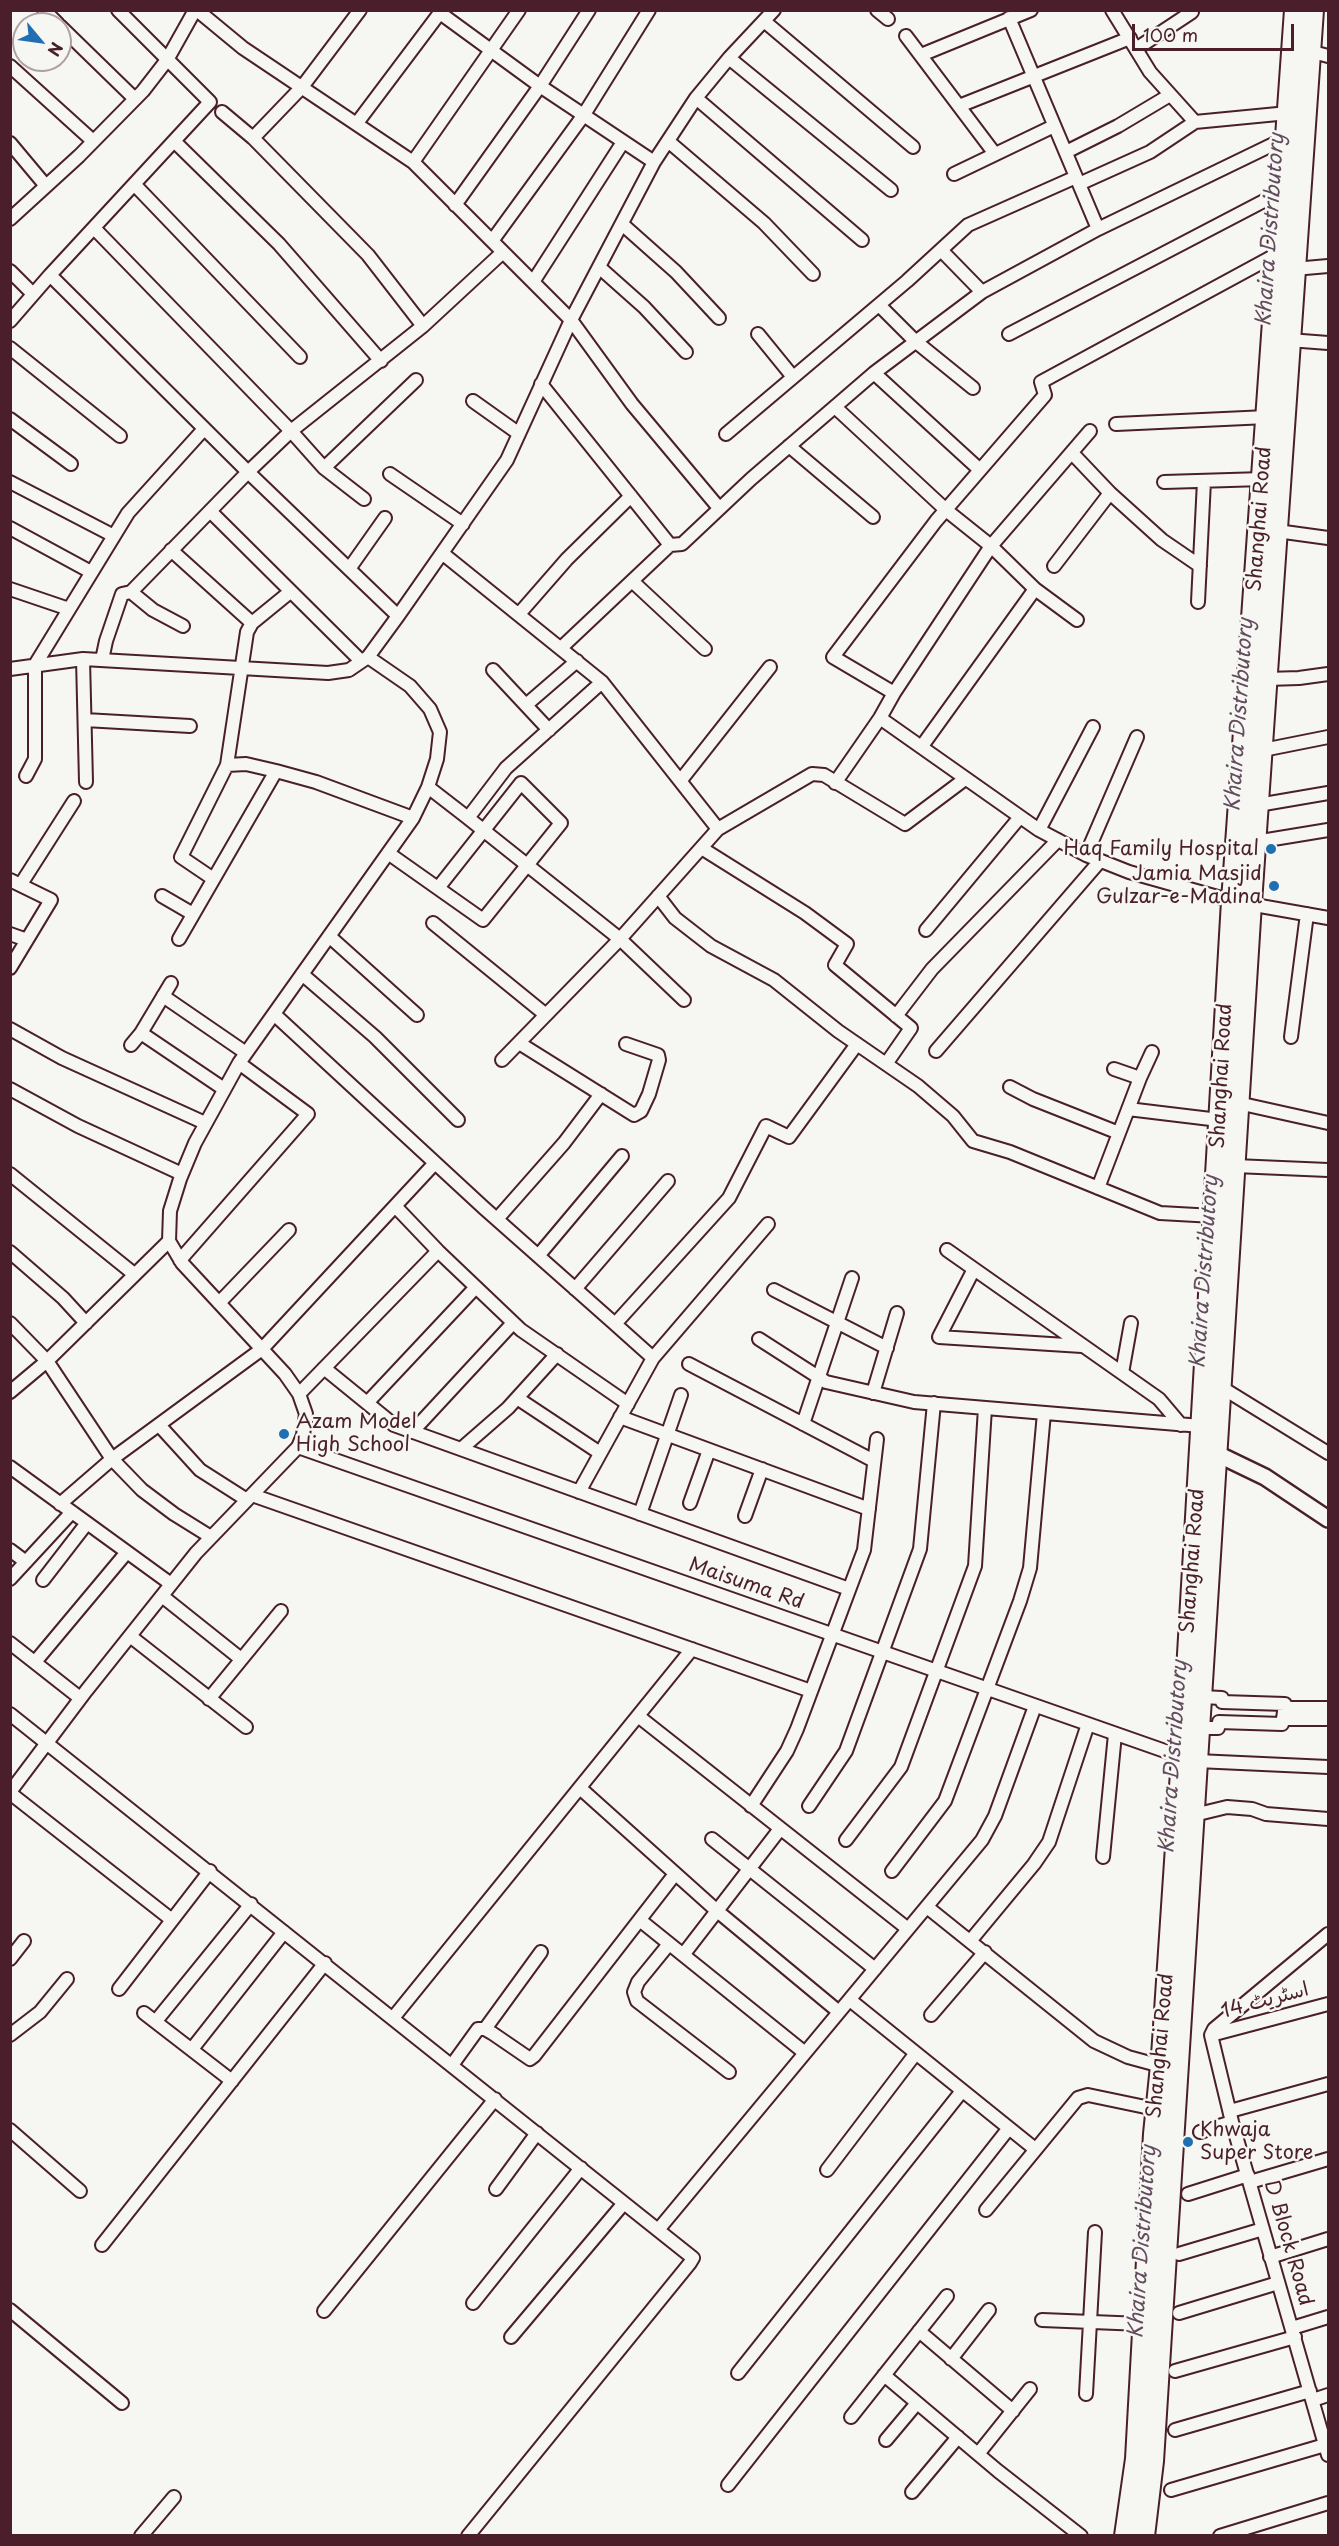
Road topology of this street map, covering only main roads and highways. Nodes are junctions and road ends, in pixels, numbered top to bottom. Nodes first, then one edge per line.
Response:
1 (1295, 10) edge
2 (1313, 10) edge
3 (1242, 902) junction
4 (1208, 1450) junction
5 (1190, 1759) junction
6 (1168, 2058) junction
7 (1163, 2135) junction
8 (1125, 2535) edge
9 (1143, 2535) edge

1 - 3 main road, Shanghai Road
2 - 3 main road, Shanghai Road
3 - 4 main road, Shanghai Road
3 - 4 main road, Shanghai Road
4 - 5 main road, Shanghai Road
4 - 5 main road, Shanghai Road
5 - 6 main road, Shanghai Road
5 - 6 main road, Shanghai Road
6 - 7 main road, Shanghai Road
6 - 7 main road, Shanghai Road
7 - 8 main road, Shanghai Road
7 - 9 main road, Shanghai Road

